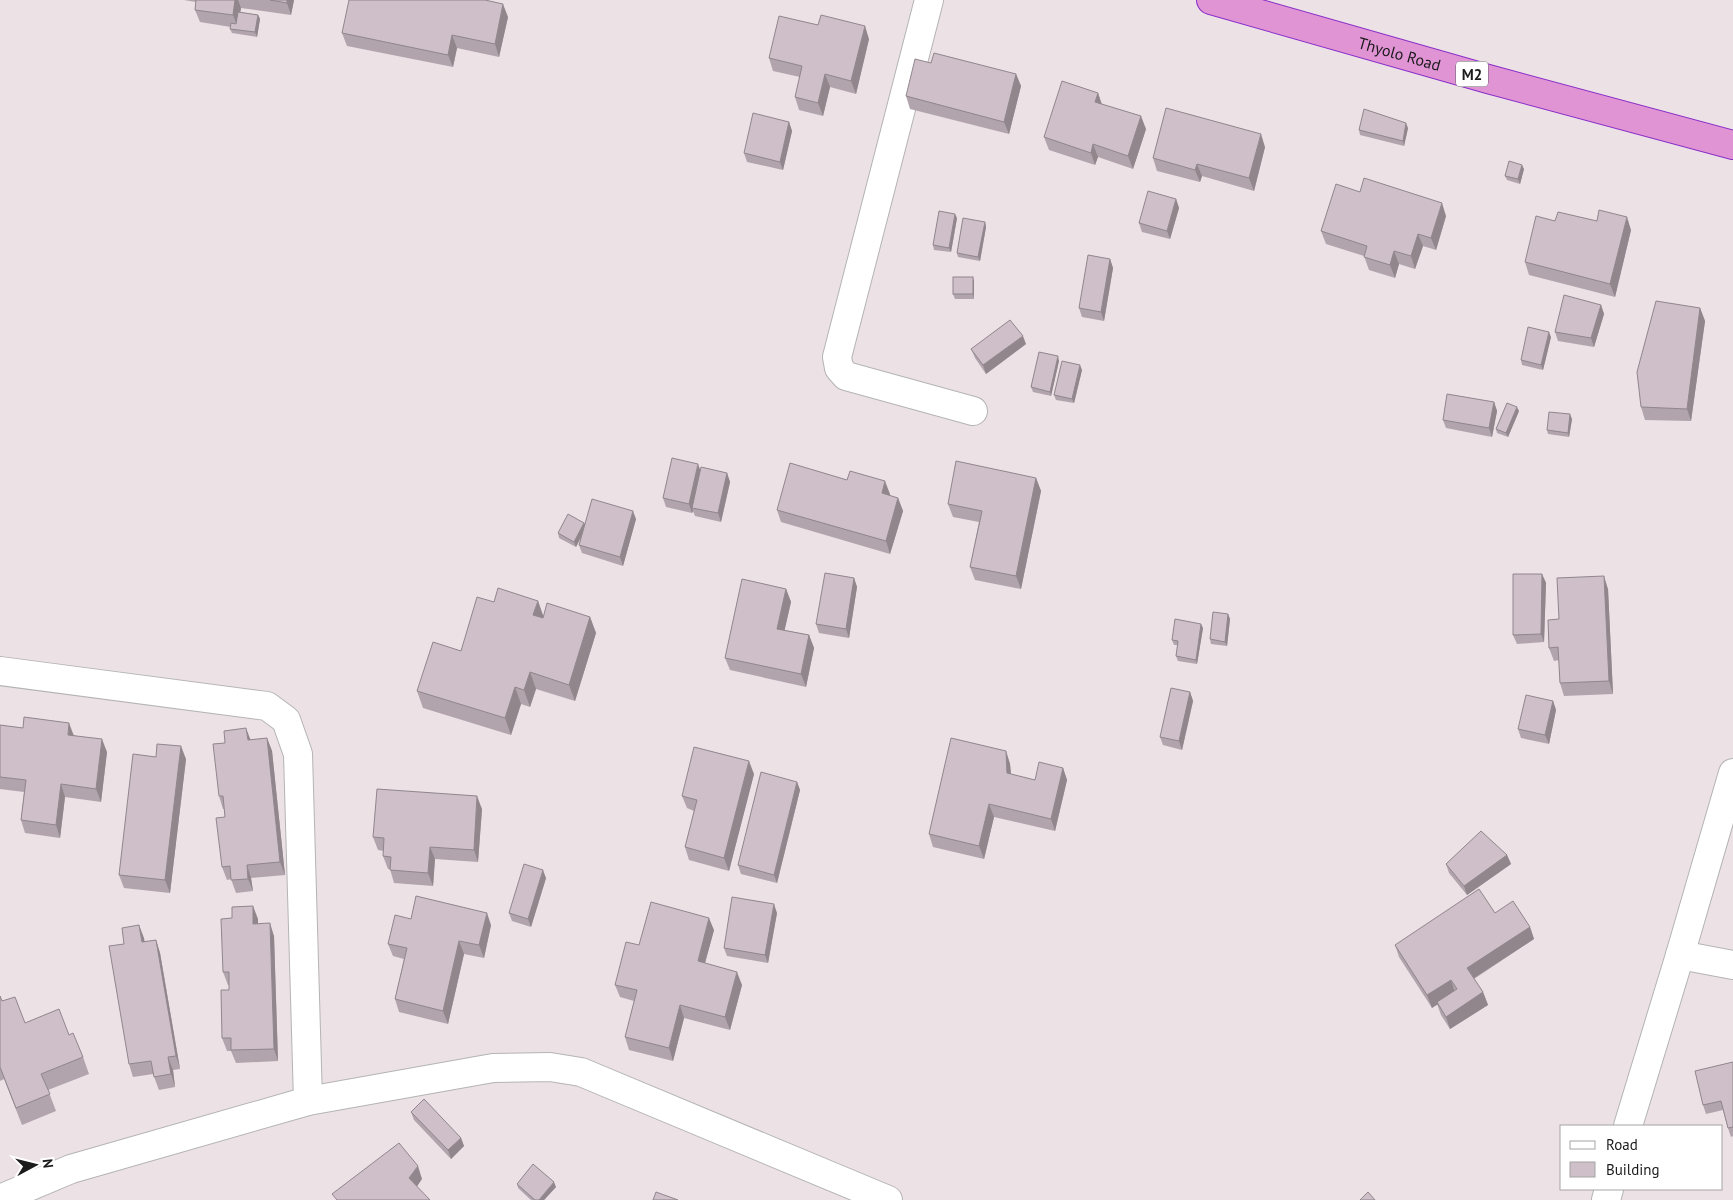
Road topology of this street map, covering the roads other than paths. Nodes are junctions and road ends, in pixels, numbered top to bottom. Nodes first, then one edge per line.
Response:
1 (929, 0) edge
2 (1211, 0) edge
3 (1733, 145) edge
4 (974, 411) dead end
5 (0, 671) edge
6 (1733, 772) edge
7 (1680, 955) junction
8 (1733, 965) edge
9 (308, 1101) junction
10 (1628, 1125) edge
11 (0, 1199) edge
12 (888, 1200) edge

1 - 4 street
2 - 3 highway, Thyolo Road / M2
5 - 9 street
6 - 7 street
7 - 8 street
7 - 10 street
9 - 11 street
9 - 12 street

